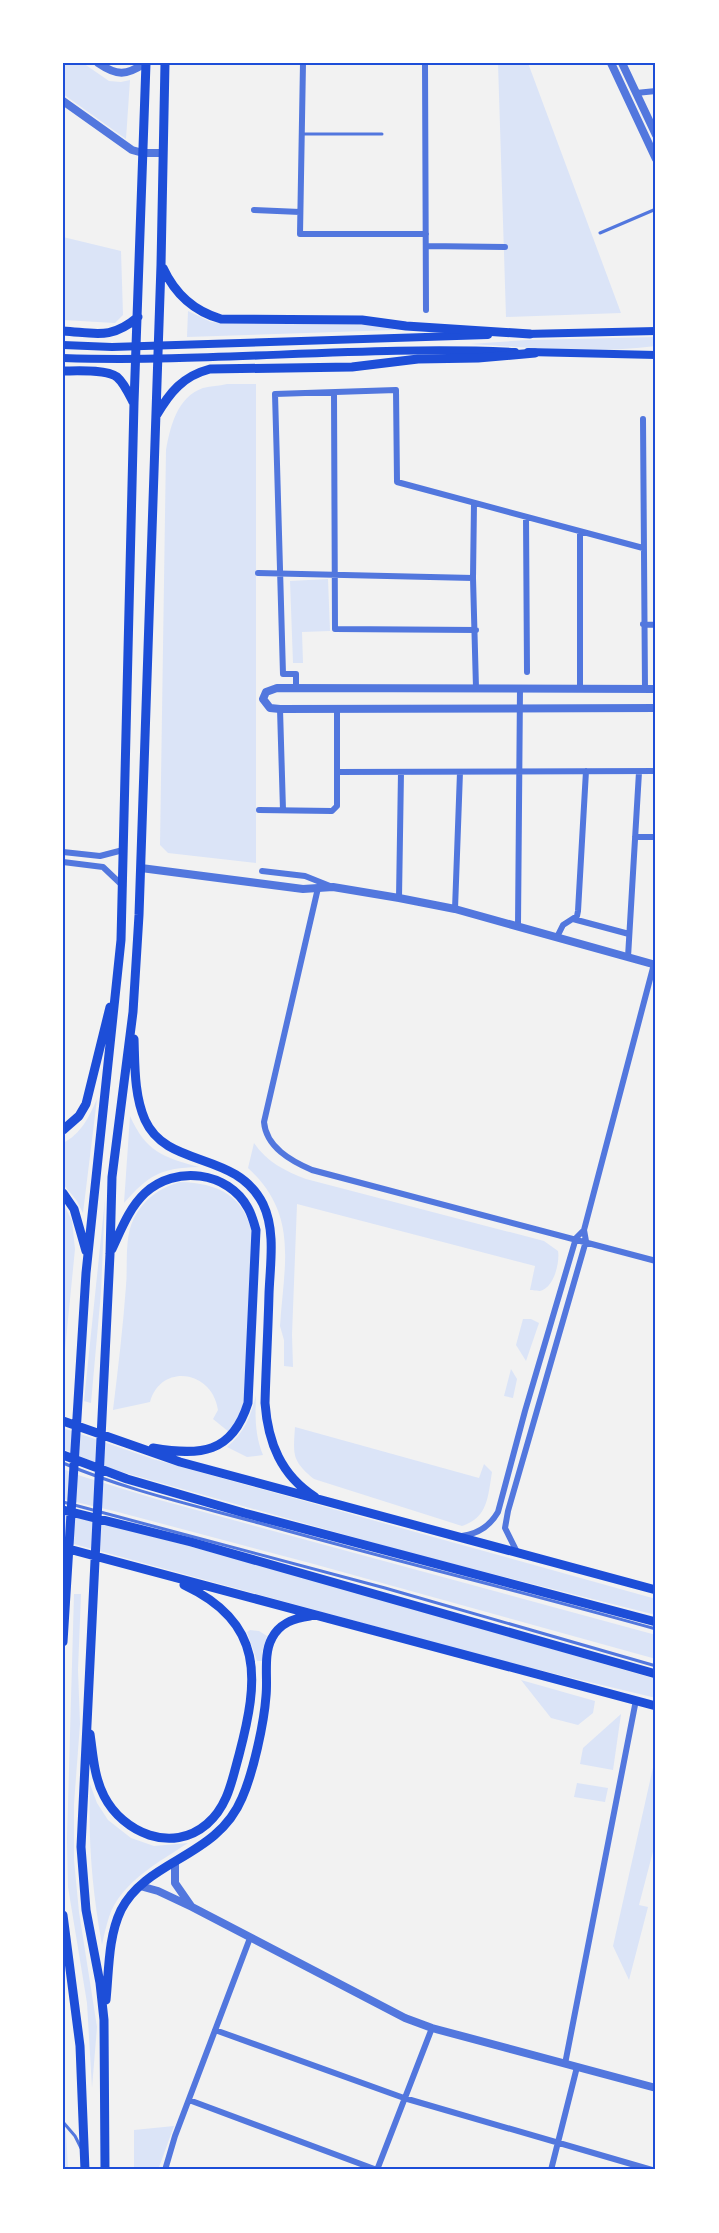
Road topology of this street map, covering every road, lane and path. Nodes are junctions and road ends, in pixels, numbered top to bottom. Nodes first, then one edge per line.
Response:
1 (98, 63) edge
2 (146, 63) edge
3 (165, 63) edge
4 (303, 63) edge
5 (425, 63) edge
6 (611, 63) edge
7 (622, 63) edge
8 (656, 91) edge
9 (636, 93) junction
10 (63, 101) edge
11 (302, 134) junction
12 (382, 134) dead end
13 (656, 135) edge
14 (143, 153) junction
15 (163, 153) junction
16 (656, 159) edge
17 (656, 209) edge
18 (254, 210) dead end
19 (300, 212) junction
20 (600, 233) dead end
21 (426, 234) junction
22 (426, 246) junction
23 (505, 247) dead end
24 (161, 265) junction
25 (426, 310) dead end
26 (138, 317) junction
27 (63, 331) edge
28 (656, 331) edge
29 (530, 334) junction
30 (63, 345) edge
31 (535, 353) junction
32 (656, 356) edge
33 (63, 358) edge
34 (63, 371) edge
35 (334, 393) junction
36 (134, 403) junction
37 (155, 418) junction
38 (643, 420) dead end
39 (474, 503) junction
40 (526, 517) junction
41 (580, 531) junction
42 (643, 548) junction
43 (258, 573) dead end
44 (280, 574) junction
45 (335, 574) junction
46 (473, 578) junction
47 (644, 624) junction
48 (656, 625) edge
49 (476, 630) junction
50 (527, 672) dead end
51 (296, 688) junction
52 (476, 688) junction
53 (520, 688) junction
54 (580, 688) junction
55 (645, 689) junction
56 (656, 689) edge
57 (520, 707) junction
58 (337, 708) junction
59 (656, 708) edge
60 (280, 709) junction
61 (460, 771) junction
62 (586, 771) junction
63 (656, 771) edge
64 (337, 772) junction
65 (401, 772) junction
66 (519, 772) junction
67 (639, 772) junction
68 (259, 810) dead end
69 (283, 810) junction
70 (635, 837) junction
71 (656, 837) edge
72 (123, 850) junction
73 (63, 852) edge
74 (63, 862) edge
75 (141, 868) junction
76 (262, 870) dead end
77 (123, 886) junction
78 (333, 887) junction
79 (318, 888) junction
80 (399, 898) junction
81 (454, 909) junction
82 (573, 919) junction
83 (518, 926) junction
84 (629, 934) junction
85 (557, 937) junction
86 (628, 957) junction
87 (655, 965) edge
88 (118, 976) junction
89 (133, 1012) junction
90 (63, 1130) edge
91 (63, 1193) edge
92 (584, 1230) junction
93 (576, 1238) junction
94 (586, 1241) junction
95 (110, 1254) junction
96 (87, 1260) junction
97 (656, 1261) edge
98 (63, 1421) edge
99 (126, 1444) junction
100 (63, 1455) edge
101 (63, 1463) edge
102 (63, 1502) edge
103 (322, 1502) junction
104 (63, 1510) edge
105 (458, 1537) junction
106 (63, 1550) edge
107 (517, 1553) junction
108 (162, 1575) junction
109 (656, 1590) edge
110 (315, 1615) junction
111 (656, 1622) edge
112 (656, 1629) edge
113 (63, 1642) edge
114 (656, 1666) edge
115 (656, 1674) edge
116 (636, 1700) junction
117 (656, 1706) edge
118 (87, 1713) junction
119 (175, 1862) junction
120 (140, 1886) junction
121 (192, 1907) junction
122 (63, 1915) edge
123 (64, 1930) edge
124 (250, 1938) junction
125 (104, 2020) junction
126 (432, 2028) junction
127 (215, 2030) junction
128 (565, 2064) junction
129 (577, 2067) junction
130 (656, 2088) edge
131 (404, 2098) junction
132 (189, 2100) junction
133 (63, 2122) edge
134 (559, 2144) junction
135 (85, 2159) junction
136 (85, 2170) edge
137 (105, 2170) edge
138 (165, 2170) edge
139 (377, 2170) edge
140 (551, 2170) edge
141 (652, 2170) edge

1 - 2 street
2 - 14 main road
3 - 15 main road
4 - 11 street
5 - 21 street
6 - 16 street
7 - 9 street
8 - 9 street
9 - 13 street
10 - 14 street
11 - 12 lane
11 - 19 street
14 - 15 street
14 - 26 main road
15 - 24 main road
17 - 20 lane
18 - 19 street
19 - 21 street
21 - 22 street
22 - 23 street
22 - 25 street
24 - 29 main road
24 - 37 main road
26 - 27 main road
26 - 36 main road
28 - 29 main road
29 - 30 main road
31 - 32 main road
31 - 33 main road
31 - 37 main road
34 - 36 main road
35 - 39 street
35 - 44 street
35 - 45 street
36 - 72 main road
37 - 75 main road
38 - 42 street
39 - 40 street
39 - 46 street
40 - 41 street
40 - 50 street
41 - 42 street
41 - 54 street
42 - 47 street
43 - 44 street
44 - 45 street
44 - 51 street
45 - 46 street
45 - 49 street
46 - 49 street
47 - 48 street
47 - 55 street
49 - 52 street
51 - 52 street
51 - 60 street
52 - 53 street
53 - 54 street
53 - 57 street
54 - 55 street
55 - 56 street
57 - 58 street
57 - 59 street
57 - 66 street
58 - 60 street
58 - 64 street
60 - 69 street
61 - 65 street
61 - 66 street
61 - 81 street
62 - 66 street
62 - 67 street
62 - 82 street
63 - 67 street
64 - 65 street
64 - 69 street
65 - 80 street
66 - 83 street
67 - 70 street
68 - 69 street
70 - 71 street
70 - 84 street
72 - 73 street
72 - 77 main road
74 - 77 street
75 - 79 street
75 - 89 main road
76 - 78 street
77 - 88 main road
78 - 79 street
78 - 80 street
79 - 93 street
80 - 81 street
81 - 83 street
82 - 84 street
82 - 85 street
83 - 85 street
84 - 86 street
85 - 86 street
86 - 87 street
87 - 92 street
88 - 90 main road
88 - 96 main road
89 - 95 main road
89 - 103 main road
91 - 96 main road
92 - 93 street
92 - 94 street
93 - 94 street
93 - 105 street
94 - 97 street
94 - 107 street
95 - 99 main road
95 - 118 main road
96 - 113 main road
98 - 99 main road
99 - 103 main road
100 - 111 main road
101 - 112 lane
102 - 114 lane
103 - 105 main road
104 - 115 main road
105 - 107 main road
106 - 108 main road
107 - 109 main road
108 - 110 main road
108 - 118 main road
110 - 116 main road
110 - 119 main road
116 - 117 main road
116 - 128 street
118 - 125 main road
119 - 120 main road
119 - 121 street
120 - 121 street
120 - 125 main road
121 - 124 street
122 - 123 main road
123 - 135 main road
124 - 126 street
124 - 127 street
125 - 137 main road
126 - 128 street
126 - 131 street
127 - 131 street
127 - 132 street
128 - 129 street
129 - 130 street
129 - 134 street
131 - 134 street
131 - 139 street
132 - 138 street
132 - 139 street
133 - 135 lane
134 - 140 street
134 - 141 street
135 - 136 main road

